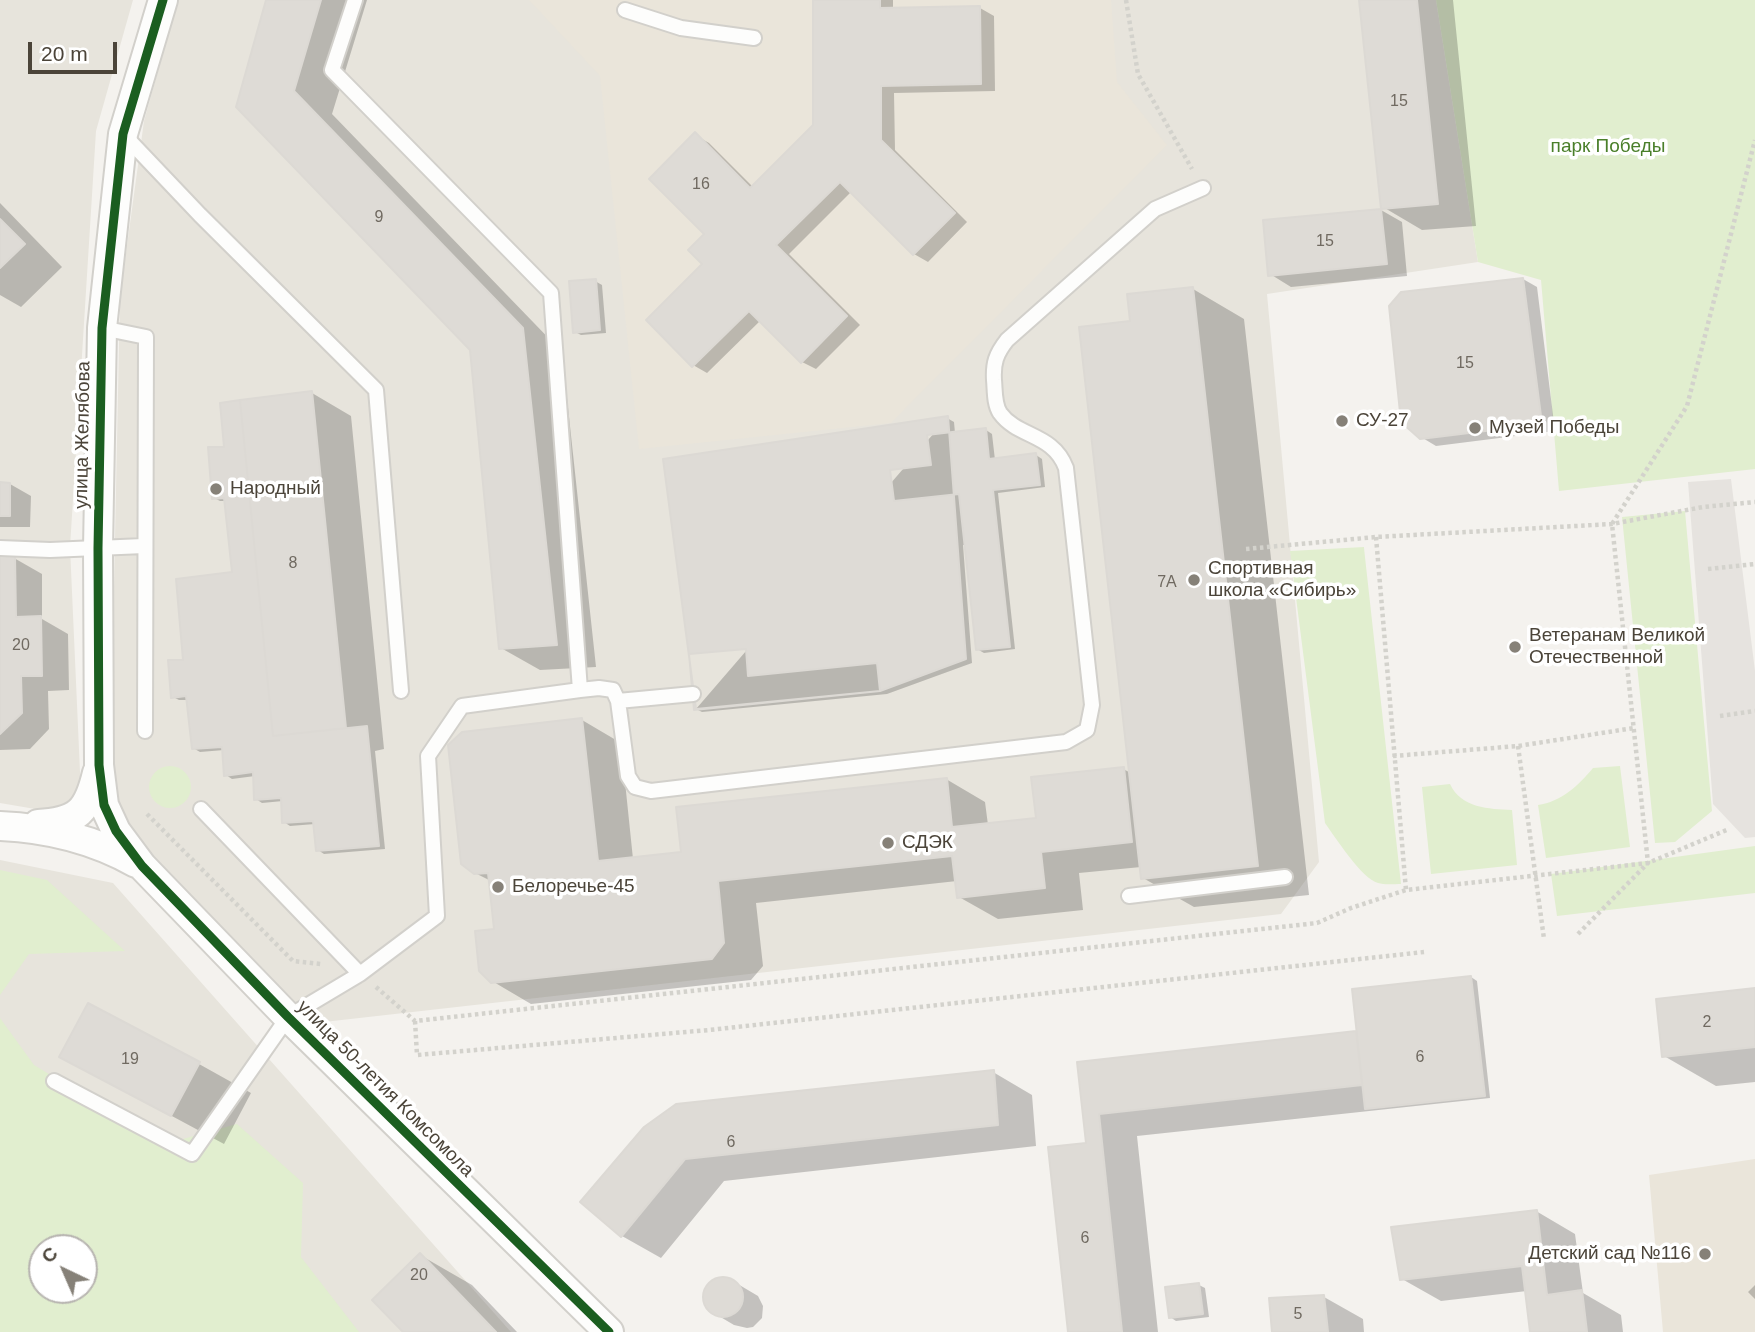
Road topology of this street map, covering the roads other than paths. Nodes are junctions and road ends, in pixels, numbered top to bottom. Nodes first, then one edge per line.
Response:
1 (163, 0) edge
2 (355, 0) edge
3 (625, 10) dead end
4 (754, 38) dead end
5 (123, 134) junction
6 (1203, 188) road end
7 (102, 328) junction
8 (144, 545) junction
9 (0, 548) edge
10 (98, 548) junction
11 (580, 690) junction
12 (401, 691) dead end
13 (693, 694) dead end
14 (618, 701) junction
15 (145, 731) dead end
16 (99, 765) junction
17 (201, 809) dead end
18 (4, 826) edge
19 (142, 866) junction
20 (1285, 877) dead end
21 (1129, 896) dead end
22 (360, 974) junction
23 (288, 1017) junction
24 (54, 1081) dead end
25 (609, 1332) edge

1 - 5 street, улица Желябова
2 - 11 lane
3 - 4 lane
5 - 7 street, улица Желябова
5 - 12 lane
6 - 14 lane
7 - 8 lane
7 - 10 street, улица Желябова
8 - 10 lane
8 - 15 lane
9 - 10 lane
10 - 16 street, улица Желябова
11 - 14 lane
11 - 22 lane
13 - 14 lane
16 - 18 street
16 - 19 street, улица Желябова
17 - 22 lane
18 - 19 street
19 - 23 street, улица 50-летия Комсомола
20 - 21 lane
22 - 23 lane
23 - 24 lane
23 - 25 street, улица 50-летия Комсомола

